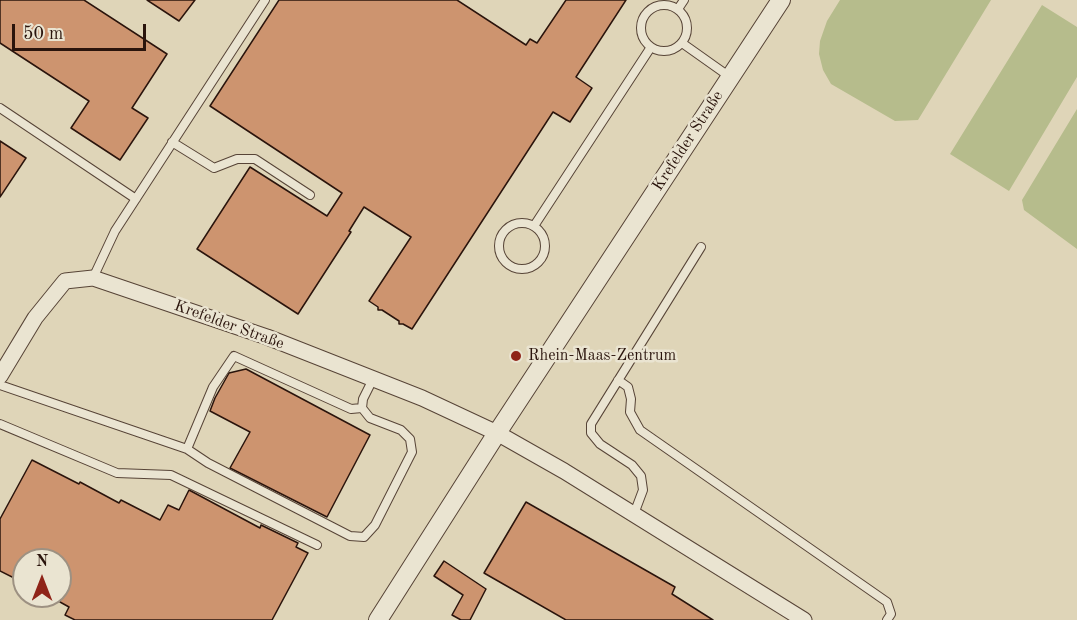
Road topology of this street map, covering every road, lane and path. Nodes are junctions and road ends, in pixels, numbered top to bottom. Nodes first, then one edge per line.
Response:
1 (265, 0) edge
2 (684, 0) edge
3 (781, 0) edge
4 (678, 9) junction
5 (682, 42) junction
6 (651, 47) junction
7 (730, 76) junction
8 (0, 108) edge
9 (172, 142) junction
10 (310, 195) dead end
11 (136, 199) junction
12 (534, 226) junction
13 (700, 248) dead end
14 (93, 278) junction
15 (0, 376) edge
16 (373, 379) junction
17 (618, 380) junction
18 (0, 385) edge
19 (362, 408) junction
20 (0, 424) edge
21 (497, 433) junction
22 (186, 449) junction
23 (634, 514) junction
24 (316, 544) dead end
25 (378, 620) edge
26 (804, 620) edge
27 (887, 620) edge

1 - 9 lane
2 - 4 lane
3 - 7 street, Krefelder Straße
4 - 5 lane
4 - 6 lane
5 - 6 lane
5 - 7 lane
6 - 12 lane
7 - 21 street, Krefelder Straße
8 - 11 lane
9 - 10 lane
9 - 11 lane
11 - 14 lane
12 - 12 lane
13 - 17 lane
14 - 15 street, Krefelder Straße
14 - 16 street, Krefelder Straße
16 - 19 lane
16 - 21 street, Krefelder Straße
17 - 23 lane
17 - 27 lane
18 - 22 lane
19 - 22 lane
19 - 22 lane
20 - 24 lane
21 - 23 street, Krefelder Straße
21 - 25 street, Krefelder Straße
23 - 26 street, Krefelder Straße

